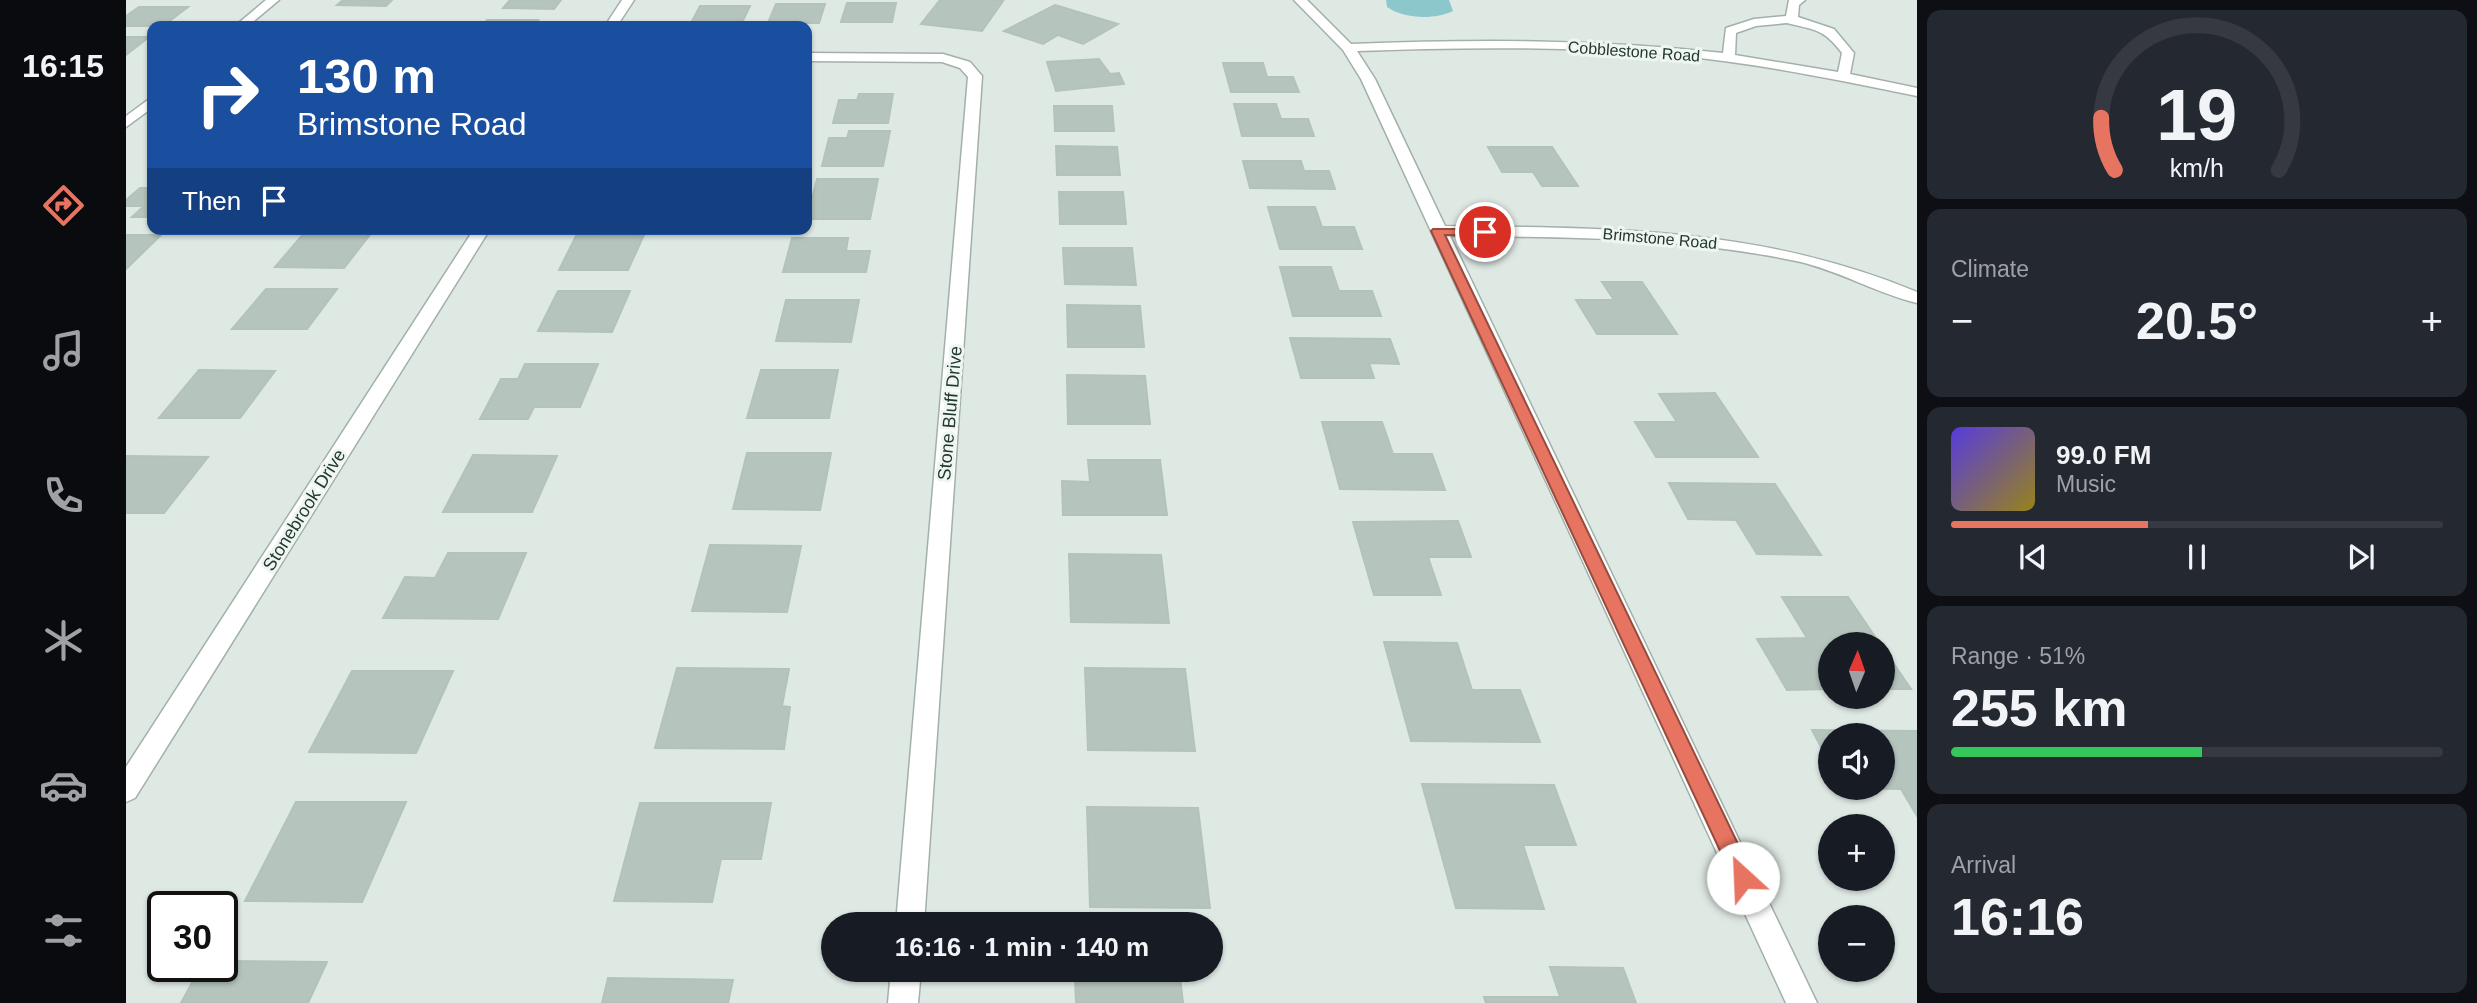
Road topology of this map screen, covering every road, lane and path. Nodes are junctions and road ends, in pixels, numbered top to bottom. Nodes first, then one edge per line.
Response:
1 (273, 0) edge
2 (628, 0) edge
3 (1300, 0) edge
4 (1799, 0) edge
5 (1793, 20) junction
6 (247, 21) edge
7 (614, 21) edge
8 (1348, 48) junction
9 (812, 57) edge
10 (1729, 58) junction
11 (1843, 76) junction
12 (1917, 92) edge
13 (147, 105) edge
14 (126, 123) edge
15 (1437, 231) junction
16 (478, 235) edge
17 (1917, 298) edge
18 (126, 790) edge
19 (911, 912) edge
20 (905, 982) edge
21 (904, 1003) edge
22 (1802, 1003) edge

1 - 6 street
2 - 7 street
3 - 8 street
4 - 5 street
5 - 10 street
5 - 11 street
8 - 10 street, Cobblestone Road
8 - 15 street
9 - 19 street, Stone Bluff Drive
10 - 11 street, Cobblestone Road
11 - 12 street, Cobblestone Road
13 - 14 street
15 - 17 street, Brimstone Road
15 - 22 street
16 - 18 street, Stonebrook Drive
20 - 21 street

